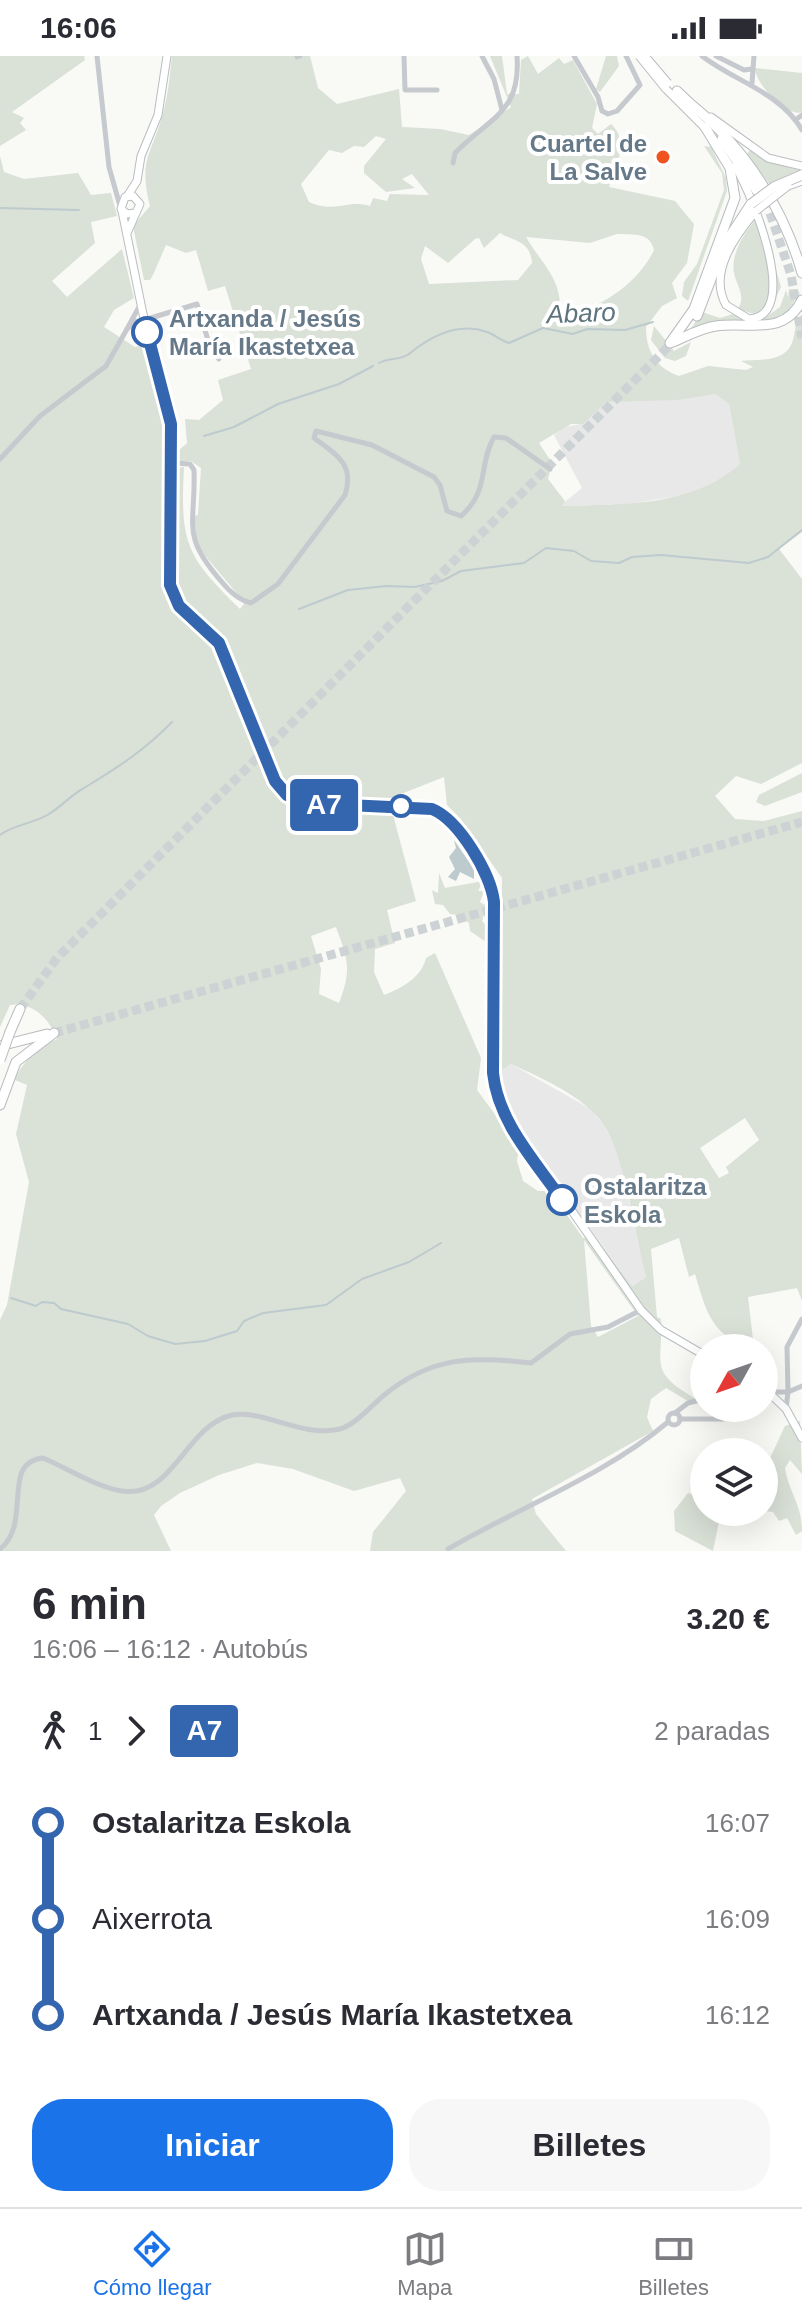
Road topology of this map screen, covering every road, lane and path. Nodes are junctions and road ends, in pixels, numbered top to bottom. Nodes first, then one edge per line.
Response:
1 (97, 56) edge
2 (167, 56) edge
3 (404, 56) edge
4 (482, 56) edge
5 (517, 56) edge
6 (574, 56) edge
7 (626, 56) edge
8 (639, 56) edge
9 (645, 56) edge
10 (702, 56) edge
11 (716, 56) edge
12 (754, 56) edge
13 (752, 69) junction
14 (752, 83) junction
15 (437, 90) dead end
16 (677, 91) junction
17 (692, 109) junction
18 (502, 111) junction
19 (799, 118) edge
20 (705, 127) joint
21 (802, 130) edge
22 (715, 133) junction
23 (453, 163) dead end
24 (802, 166) edge
25 (138, 178) junction
26 (802, 178) edge
27 (113, 185) junction
28 (788, 186) joint
29 (127, 195) junction
30 (139, 201) junction
31 (753, 208) junction
32 (121, 209) junction
33 (135, 213) junction
34 (770, 213) tunnel mouth
35 (128, 237) junction
36 (802, 273) edge
37 (783, 277) dead end
38 (781, 300) dead end
39 (802, 300) edge
40 (141, 305) junction
41 (145, 322) junction
42 (127, 329) junction
43 (671, 343) junction
44 (219, 359) dead end
45 (0, 459) edge
46 (174, 463) dead end
47 (550, 469) dead end
48 (20, 1009) tunnel mouth
49 (0, 1046) edge
50 (0, 1060) edge
51 (0, 1105) edge
52 (641, 1310) junction
53 (802, 1319) edge
54 (690, 1347) edge
55 (802, 1386) edge
56 (778, 1391) edge
57 (788, 1392) junction
58 (778, 1401) edge
59 (690, 1404) edge
60 (786, 1409) junction
61 (678, 1416) junction
62 (690, 1417) edge
63 (802, 1417) edge
64 (793, 1418) junction
65 (668, 1422) junction
66 (802, 1438) edge
67 (11, 1474) dead end
68 (8, 1502) dead end
69 (0, 1549) edge
70 (448, 1549) edge

1 - 27 street
2 - 25 street
3 - 15 street
4 - 18 street
5 - 18 street
6 - 7 street
8 - 17 street, bridge
9 - 16 street, bridge
10 - 14 street
11 - 13 street
12 - 13 street
13 - 14 street
14 - 19 street
16 - 17 highway
16 - 24 street
17 - 20 street
17 - 22 highway
18 - 23 street
19 - 21 street
20 - 22 highway
22 - 34 highway
22 - 36 highway
22 - 37 street
22 - 43 highway
25 - 29 street
25 - 30 street
26 - 28 street, bridge
26 - 31 highway, bridge
27 - 29 street
27 - 32 street
28 - 31 highway, bridge
29 - 30 street
29 - 32 street
30 - 33 street
31 - 38 street
31 - 43 highway
32 - 33 street
32 - 35 street
33 - 35 street
35 - 40 street
39 - 43 highway
40 - 41 street
40 - 42 street
41 - 42 street
41 - 44 street
41 - 52 street
42 - 45 street
46 - 47 street
48 - 50 highway, bridge
49 - 51 highway
52 - 54 street
52 - 67 street
53 - 57 street
55 - 57 street
56 - 57 street
57 - 60 street
58 - 60 street
59 - 61 street
60 - 64 street
61 - 62 street
61 - 65 street
61 - 65 street
63 - 64 street
64 - 66 street
65 - 70 street
68 - 69 street

